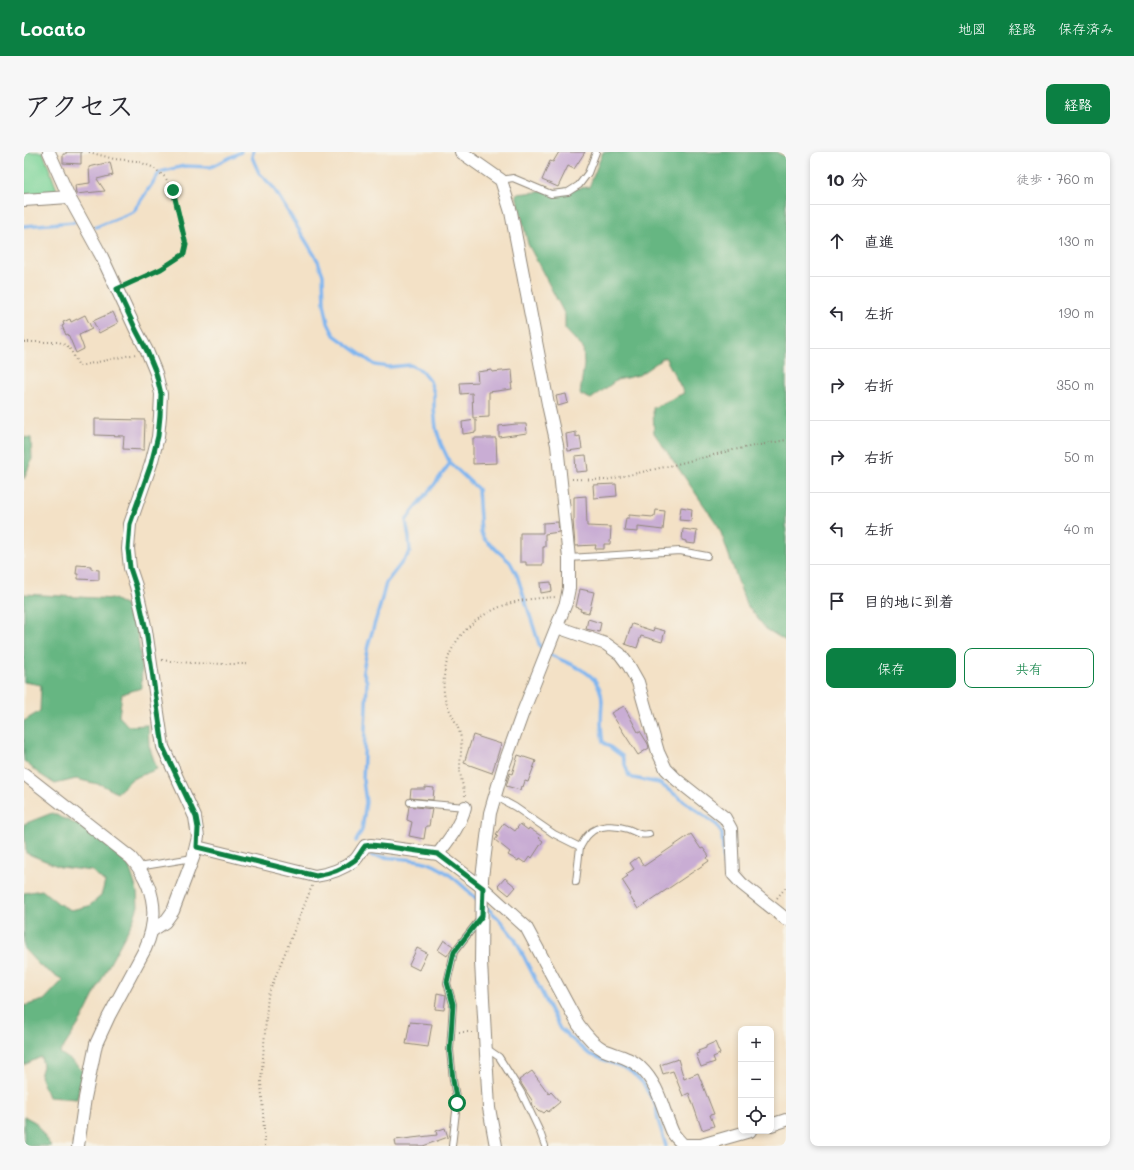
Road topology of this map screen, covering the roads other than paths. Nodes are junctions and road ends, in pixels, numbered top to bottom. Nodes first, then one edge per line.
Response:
1 (49, 152) edge
2 (461, 152) edge
3 (596, 152) edge
4 (501, 180) junction
5 (69, 197) junction
6 (24, 200) edge
7 (707, 556) dead end
8 (569, 558) junction
9 (557, 627) junction
10 (24, 774) edge
11 (495, 796) junction
12 (410, 802) dead end
13 (465, 807) joint
14 (649, 834) dead end
15 (580, 847) junction
16 (195, 852) junction
17 (438, 854) junction
18 (138, 867) junction
19 (576, 882) dead end
20 (483, 888) junction
21 (482, 916) junction
22 (786, 918) edge
23 (153, 930) junction
24 (485, 1047) junction
25 (786, 1120) edge
26 (774, 1124) edge
27 (740, 1134) edge
28 (78, 1146) edge
29 (452, 1146) edge
30 (496, 1146) edge
31 (545, 1146) edge

1 - 5 street
2 - 4 street
3 - 4 lane
4 - 8 street
5 - 6 street
5 - 16 street
7 - 8 lane
8 - 9 street
9 - 11 street
9 - 22 street
10 - 18 street
11 - 15 lane
11 - 20 street
12 - 13 lane
13 - 17 street
14 - 15 lane
15 - 19 lane
16 - 17 street
16 - 18 lane
16 - 23 street
17 - 20 street
18 - 23 street
20 - 21 street
20 - 27 street
21 - 24 street
21 - 29 lane
23 - 28 street
24 - 30 street
24 - 31 lane
25 - 26 street

